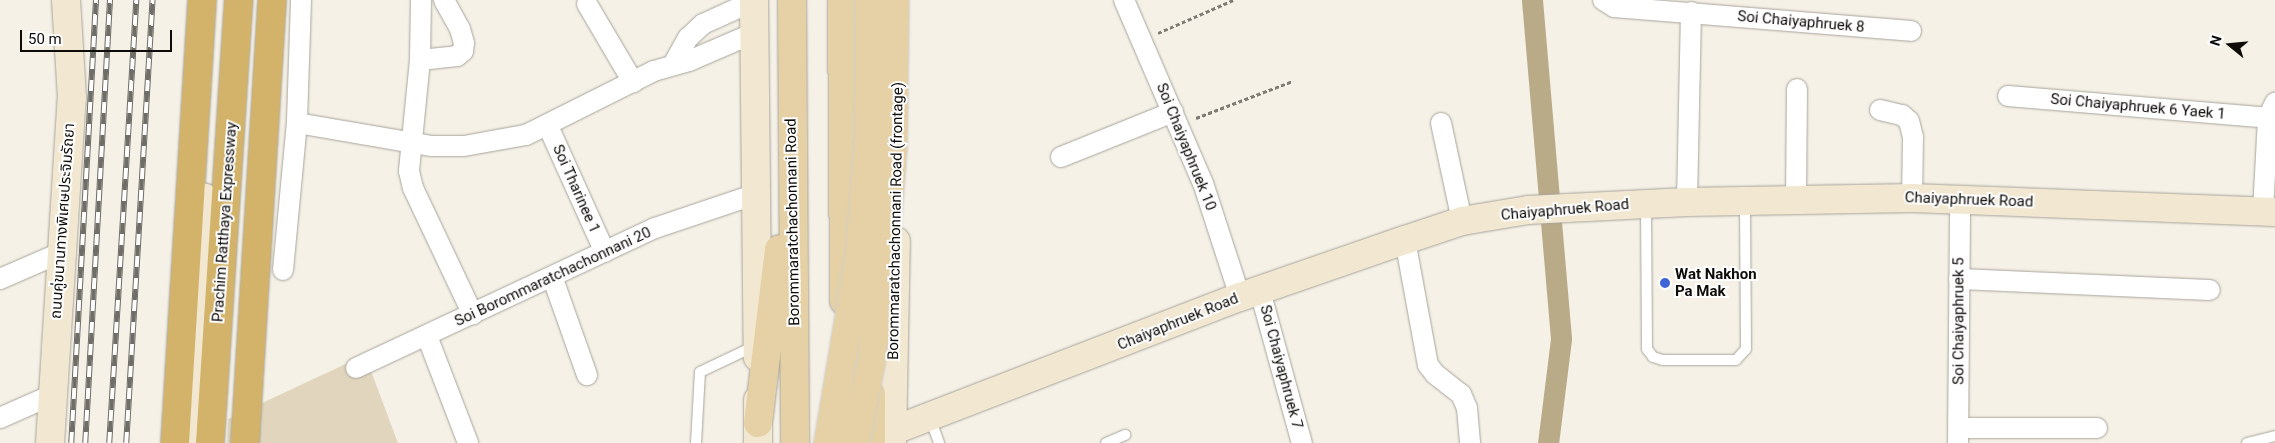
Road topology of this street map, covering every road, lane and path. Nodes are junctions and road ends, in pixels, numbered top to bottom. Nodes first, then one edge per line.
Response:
1 (66, 0) edge
2 (79, 0) edge
3 (202, 0) edge
4 (215, 0) edge
5 (228, 0) edge
6 (240, 0) edge
7 (272, 0) edge
8 (301, 0) edge
9 (421, 0) edge
10 (444, 0) edge
11 (792, 0) edge
12 (842, 0) edge
13 (870, 0) edge
14 (895, 0) edge
15 (900, 0) edge
16 (1124, 0) edge
17 (1233, 0) edge
18 (1603, 0) edge
19 (754, 1) edge
20 (587, 4) dead end
21 (1691, 12) junction
22 (1911, 31) dead end
23 (754, 33) junction
24 (1142, 40) junction
25 (420, 60) junction
26 (674, 63) junction
27 (1293, 81) dead end
28 (633, 82) junction
29 (1797, 89) dead end
30 (2008, 96) dead end
31 (72, 98) junction
32 (1880, 110) dead end
33 (2272, 110) edge
34 (843, 114) junction
35 (1176, 118) junction
36 (297, 123) junction
37 (1441, 123) dead end
38 (548, 126) junction
39 (792, 136) junction
40 (411, 143) junction
41 (1061, 157) dead end
42 (754, 195) junction
43 (1912, 198) junction
44 (1960, 199) junction
45 (1796, 201) junction
46 (1687, 202) junction
47 (1746, 202) junction
48 (1646, 204) junction
49 (2269, 212) edge
50 (1462, 221) junction
51 (896, 237) junction
52 (1405, 240) junction
53 (60, 252) junction
54 (605, 252) junction
55 (283, 270) dead end
56 (0, 279) edge
57 (553, 279) junction
58 (1959, 279) junction
59 (2210, 290) dead end
60 (1250, 294) junction
61 (473, 315) junction
62 (427, 336) junction
63 (758, 345) junction
64 (870, 363) junction
65 (356, 368) dead end
66 (587, 375) dead end
67 (52, 395) junction
68 (930, 417) junction
69 (0, 418) edge
70 (2097, 428) dead end
71 (758, 433) edge
72 (1125, 435) dead end
73 (1958, 435) edge
74 (2275, 436) edge
75 (885, 439) edge
76 (50, 443) edge
77 (175, 443) edge
78 (190, 443) edge
79 (204, 443) edge
80 (210, 443) edge
81 (245, 443) edge
82 (468, 443) edge
83 (696, 443) edge
84 (795, 443) edge
85 (828, 443) edge
86 (846, 443) edge
87 (855, 443) edge
88 (939, 443) edge
89 (1106, 443) edge
90 (1302, 443) edge
91 (1470, 443) edge
92 (2247, 443) edge

1 - 31 main road, ถนนคู่ขนานทางพิเศษประจิมรัถยา
2 - 31 main road
3 - 77 highway
4 - 78 main road
5 - 79 main road
6 - 80 highway, Prachim Ratthaya Expressway
7 - 81 highway
8 - 36 street
9 - 25 street
10 - 25 street
11 - 39 main road, Borommaratchachonnani Road
12 - 34 main road
13 - 85 main road, bridge
14 - 64 main road, bridge
15 - 51 main road, Borommaratchachonnani Road (frontage)
16 - 24 street, Soi Chaiyaphruek 10
17 - 24 path
18 - 21 street, Soi Chaiyaphruek 8
19 - 23 main road
19 - 26 street
20 - 28 street
21 - 22 street, Soi Chaiyaphruek 8
21 - 46 street
23 - 26 street
23 - 42 main road
24 - 35 street, Soi Chaiyaphruek 10
25 - 40 street
26 - 28 street
27 - 35 path
28 - 38 street
29 - 45 street
30 - 33 street, Soi Chaiyaphruek 6 Yaek 1
31 - 53 main road, ถนนคู่ขนานทางพิเศษประจิมรัถยา
32 - 43 street
33 - 49 street
34 - 51 main road
34 - 86 main road
35 - 41 street
35 - 60 street, Soi Chaiyaphruek 10
36 - 40 street
36 - 55 street
37 - 50 street
38 - 40 street
38 - 54 street, Soi Tharinee 1
39 - 71 main road
39 - 84 main road, Borommaratchachonnani Road
40 - 61 street
42 - 54 street, Soi Borommaratchachonnani 20
42 - 63 main road
43 - 44 main road, Chaiyaphruek Road
43 - 45 main road, Chaiyaphruek Road
44 - 49 main road, Chaiyaphruek Road
44 - 58 street, Soi Chaiyaphruek 5
45 - 47 main road, Chaiyaphruek Road
46 - 47 main road, Chaiyaphruek Road
46 - 48 main road, Chaiyaphruek Road
47 - 48 lane
48 - 50 main road, Chaiyaphruek Road
50 - 52 main road, Chaiyaphruek Road
51 - 75 main road, Borommaratchachonnani Road (frontage)
52 - 60 main road, Chaiyaphruek Road
52 - 91 street
53 - 56 street
53 - 67 main road, ถนนคู่ขนานทางพิเศษประจิมรัถยา
54 - 57 street, Soi Borommaratchachonnani 20
57 - 61 street, Soi Borommaratchachonnani 20
57 - 66 street
58 - 59 street
58 - 73 street, Soi Chaiyaphruek 5
60 - 68 main road, Chaiyaphruek Road
60 - 90 street, Soi Chaiyaphruek 7
61 - 62 street, Soi Borommaratchachonnani 20
62 - 65 street, Soi Borommaratchachonnani 20
62 - 82 street
63 - 71 main road
63 - 83 lane
64 - 75 main road, bridge
64 - 87 main road, bridge
67 - 69 street
67 - 76 main road, ถนนคู่ขนานทางพิเศษประจิมรัถยา
68 - 75 main road, Chaiyaphruek Road
68 - 88 lane
70 - 73 street
72 - 89 lane
74 - 92 lane

